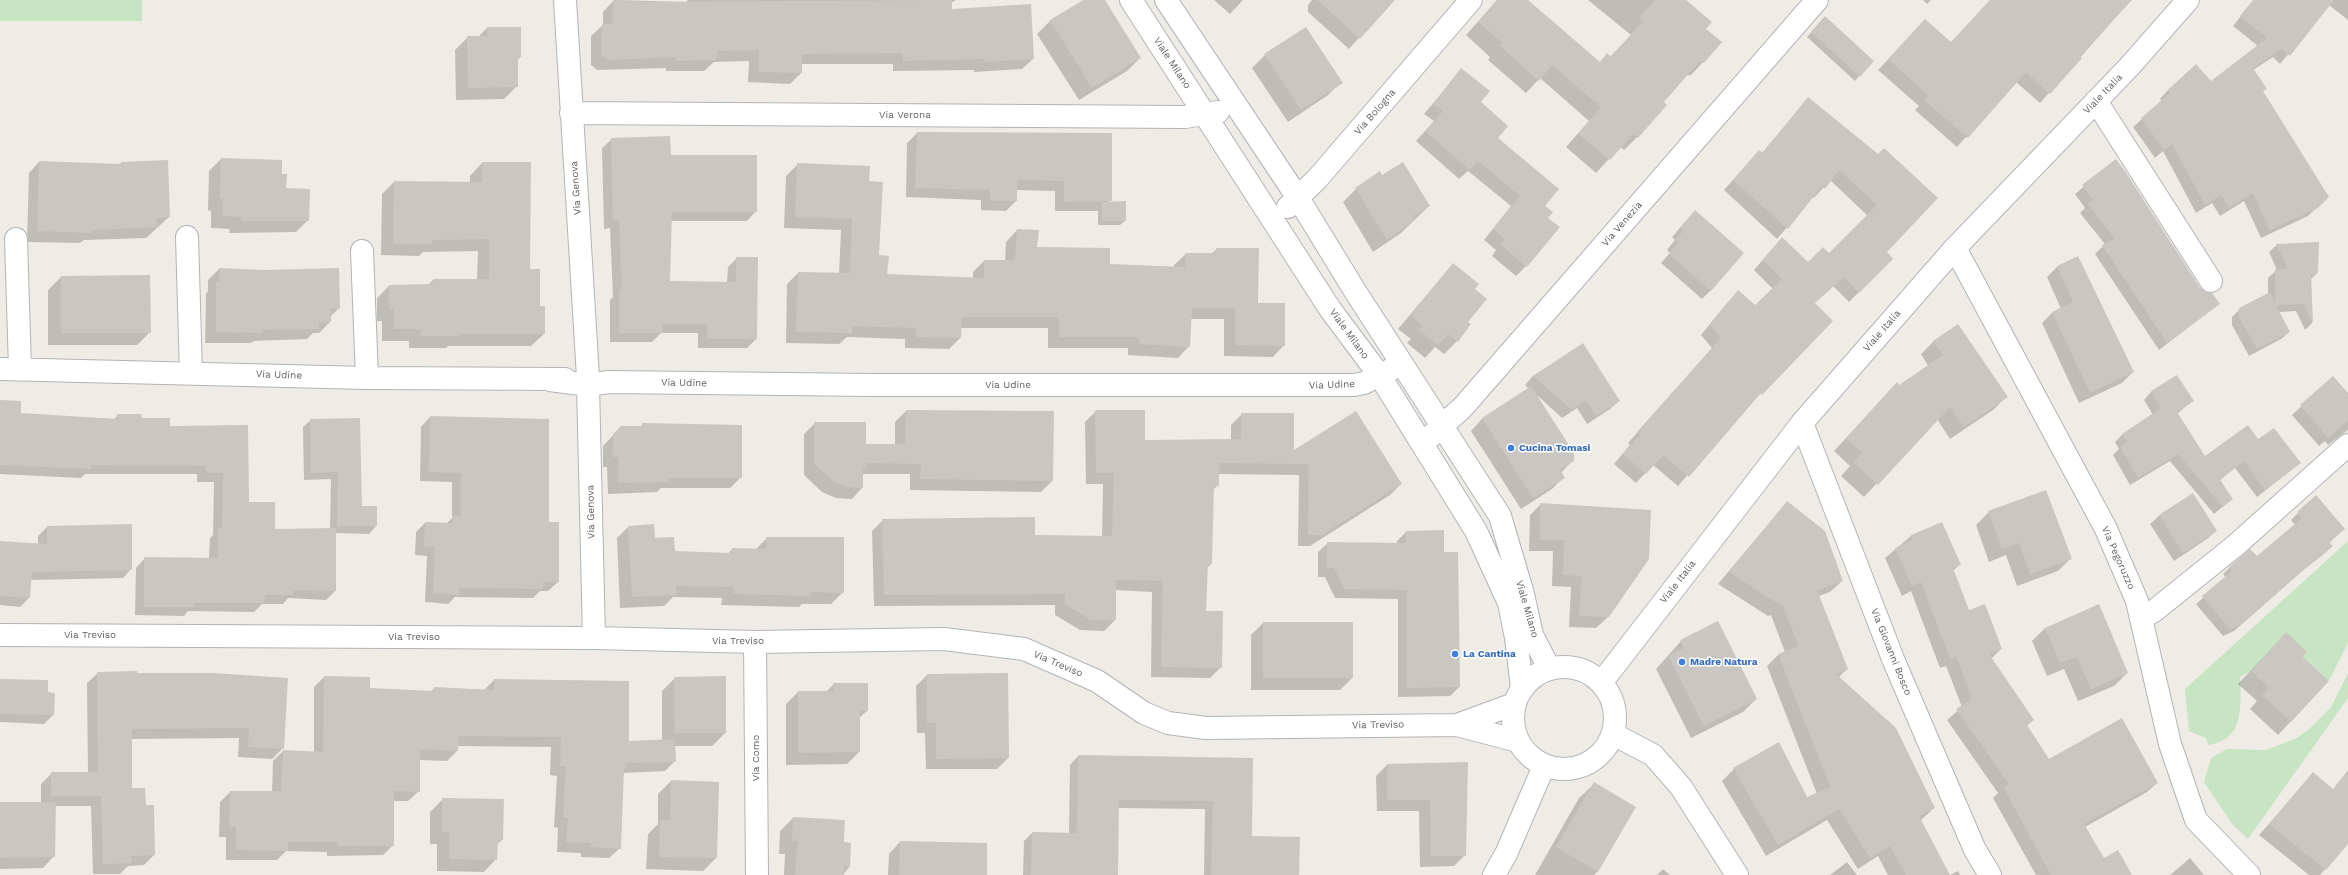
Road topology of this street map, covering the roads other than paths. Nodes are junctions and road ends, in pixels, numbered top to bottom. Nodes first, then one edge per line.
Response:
1 (565, 0) edge
2 (1131, 0) edge
3 (1166, 0) edge
4 (1471, 0) edge
5 (1817, 0) edge
6 (2188, 0) edge
7 (2096, 101) junction
8 (1238, 109) junction
9 (571, 113) junction
10 (1205, 114) junction
11 (1298, 198) junction
12 (1275, 220) junction
13 (186, 237) dead end
14 (16, 239) dead end
15 (1955, 248) junction
16 (362, 251) dead end
17 (2211, 280) dead end
18 (1402, 364) junction
19 (10, 369) edge
20 (191, 373) junction
21 (1380, 376) junction
22 (367, 378) junction
23 (588, 381) junction
24 (1802, 423) junction
25 (1442, 428) junction
26 (1422, 444) junction
27 (2348, 445) edge
28 (2141, 618) junction
29 (0, 635) edge
30 (594, 638) junction
31 (755, 642) junction
32 (1550, 668) junction
33 (1601, 683) junction
34 (1518, 696) junction
35 (1457, 725) junction
36 (1613, 734) junction
37 (1518, 741) junction
38 (1544, 766) junction
39 (757, 875) edge
40 (1494, 875) edge
41 (1737, 875) edge
42 (1990, 875) edge
43 (2248, 875) edge

1 - 9 street, Via Genova
2 - 10 street, Viale Milano
3 - 8 street, Viale Milano
4 - 11 street, Via Bologna
5 - 25 street, Via Venezia
6 - 7 street, Viale Italia
7 - 15 street, Viale Italia
7 - 17 street
8 - 10 street, Via Verona
8 - 11 street, Viale Milano
9 - 10 street, Via Verona
9 - 23 street, Via Genova
10 - 12 street, Viale Milano
11 - 12 street, Via Bologna
11 - 18 street, Viale Milano
12 - 21 street, Viale Milano
13 - 20 street
14 - 19 street, Via Udine
15 - 24 street, Viale Italia
15 - 28 street, Via Pegoruzzo
16 - 22 street
18 - 21 street, Via Udine
18 - 25 street, Viale Milano
19 - 20 street, Via Udine
20 - 22 street, Via Udine
21 - 23 street, Via Udine
21 - 26 street, Viale Milano
22 - 23 street, Via Udine
23 - 30 street, Via Genova
24 - 33 street, Viale Italia
24 - 42 street, Via Giovanni Bosco
25 - 26 street, Via Venezia
25 - 32 street, Viale Milano
26 - 34 street, Viale Milano
27 - 28 street
28 - 43 street, Via Pegoruzzo
29 - 30 street, Via Treviso
30 - 31 street, Via Treviso
31 - 35 street, Via Treviso
31 - 39 street, Via Como
32 - 33 street
32 - 34 street
33 - 36 street
34 - 35 street, Via Treviso
34 - 37 street
35 - 37 street, Via Treviso
36 - 38 street
36 - 41 street
37 - 38 street
38 - 40 street

